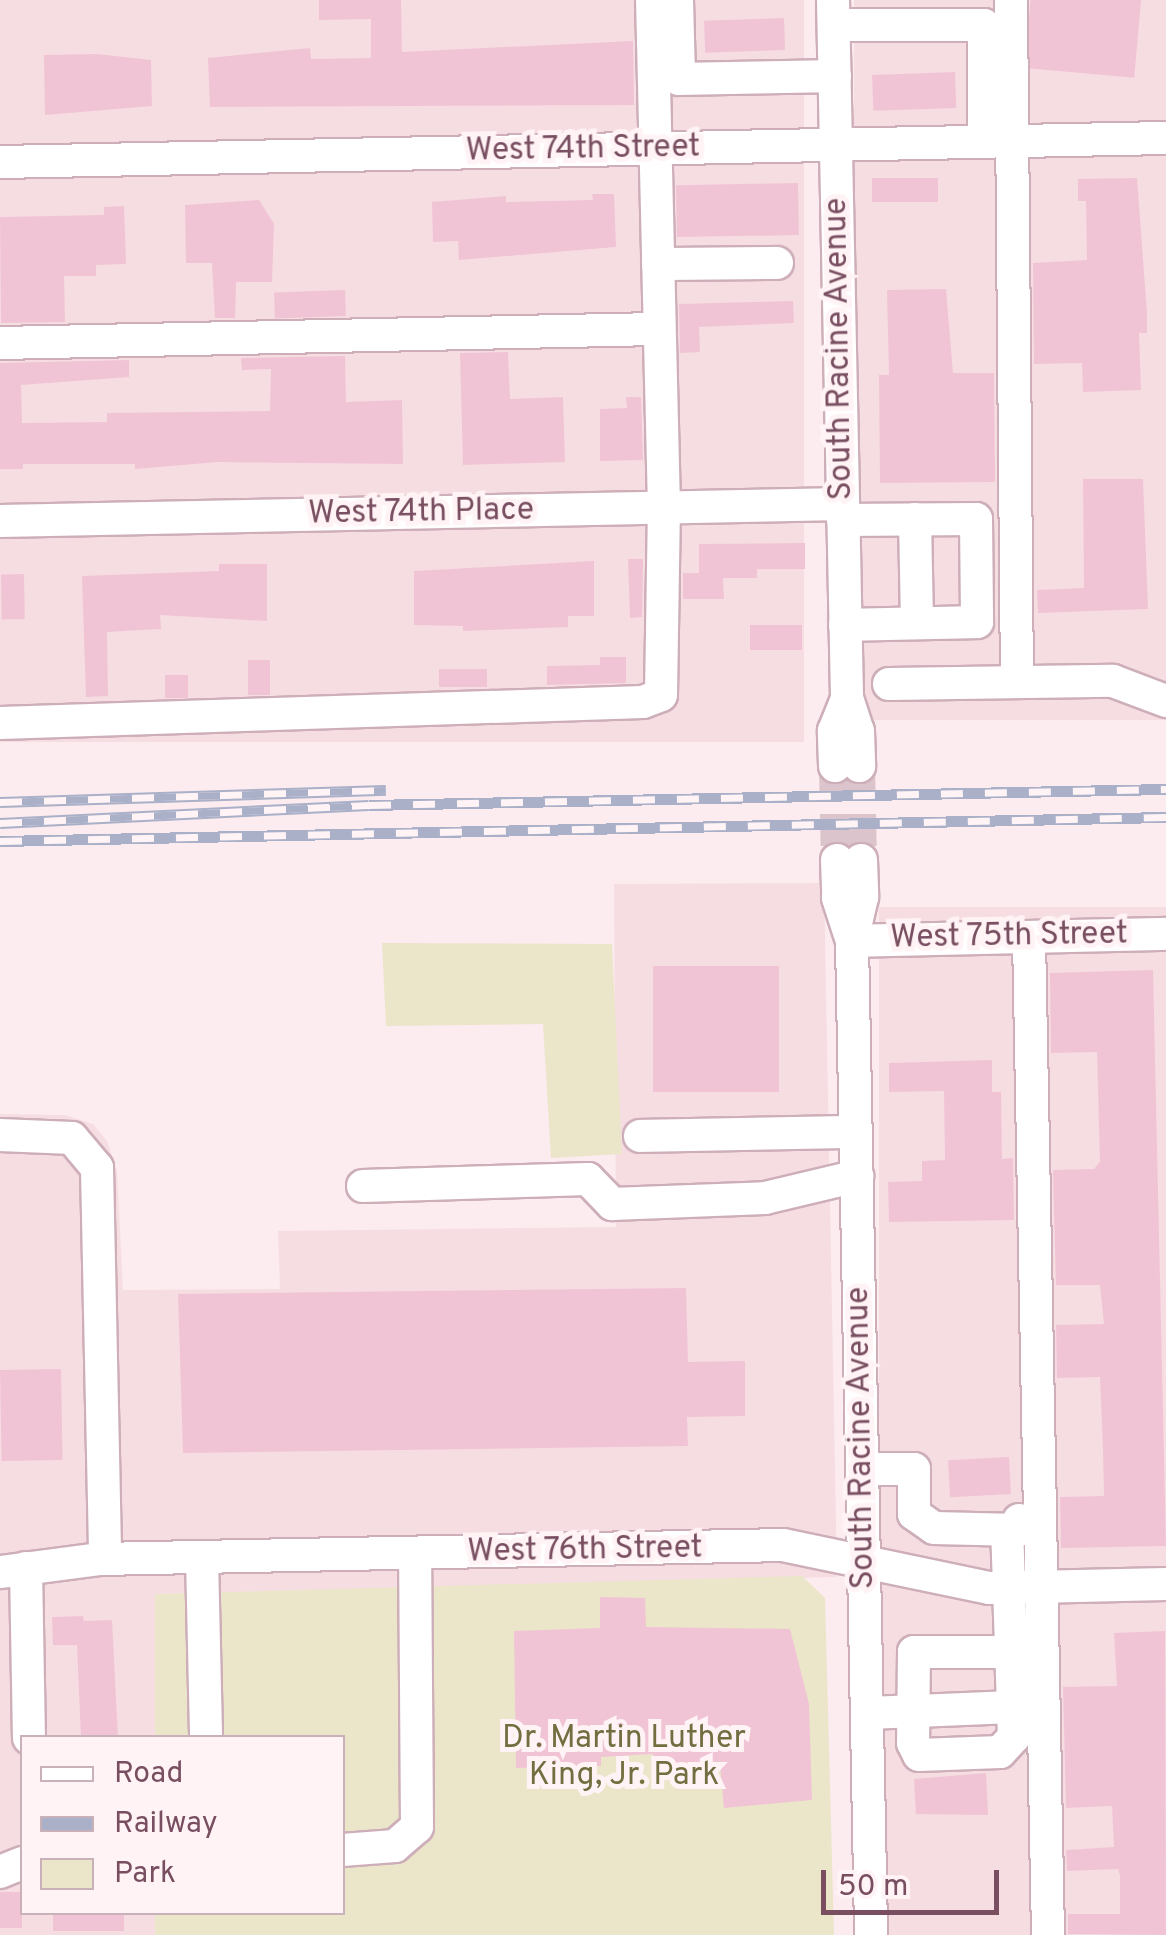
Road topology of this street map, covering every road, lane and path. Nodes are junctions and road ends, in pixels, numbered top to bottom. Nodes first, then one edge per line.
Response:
1 (652, 0) edge
2 (677, 0) edge
3 (1011, 0) edge
4 (834, 12) edge
5 (835, 76) junction
6 (1166, 138) edge
7 (999, 142) junction
8 (836, 145) junction
9 (655, 148) junction
10 (0, 162) edge
11 (776, 263) dead end
12 (658, 264) junction
13 (659, 329) junction
14 (0, 343) edge
15 (664, 508) junction
16 (843, 512) junction
17 (915, 519) junction
18 (0, 521) edge
19 (917, 624) junction
20 (845, 625) junction
21 (1017, 682) junction
22 (889, 684) dead end
23 (1166, 701) edge
24 (0, 723) edge
25 (847, 766) tunnel mouth
26 (849, 860) tunnel mouth
27 (1166, 934) edge
28 (1029, 937) junction
29 (852, 941) junction
30 (856, 1132) junction
31 (0, 1136) edge
32 (640, 1136) dead end
33 (857, 1176) junction
34 (364, 1186) dead end
35 (863, 1470) junction
36 (1018, 1496) dead end
37 (864, 1507) junction
38 (924, 1517) junction
39 (1007, 1530) junction
40 (415, 1555) junction
41 (202, 1558) junction
42 (106, 1559) junction
43 (865, 1565) junction
44 (13, 1570) edge
45 (933, 1578) junction
46 (1166, 1584) edge
47 (1026, 1587) junction
48 (1012, 1652) junction
49 (1014, 1707) junction
50 (916, 1712) junction
51 (868, 1713) junction
52 (29, 1735) edge
53 (206, 1735) edge
54 (345, 1850) edge
55 (872, 1935) edge
56 (1048, 1935) edge

1 - 9 street
2 - 5 street
3 - 7 street
4 - 5 street, South Racine Avenue
4 - 7 street
5 - 8 street, South Racine Avenue
6 - 7 street, West 74th Street
7 - 8 street, West 74th Street
7 - 21 street
8 - 9 street, West 74th Street
8 - 16 street, South Racine Avenue
9 - 10 street, West 74th Street
9 - 12 street
11 - 12 street
12 - 13 street
13 - 14 street
13 - 15 street
15 - 16 street, West 74th Place
15 - 18 street, West 74th Place
15 - 24 street
16 - 17 street, West 74th Place
16 - 20 street, South Racine Avenue
17 - 19 street
17 - 19 street, West 74th Place
19 - 20 street
20 - 25 street, South Racine Avenue
21 - 22 street
21 - 23 street
26 - 29 street, South Racine Avenue
27 - 28 street, West 75th Street
28 - 29 street, West 75th Street
28 - 47 street
29 - 30 street, South Racine Avenue
30 - 32 street
30 - 33 street, South Racine Avenue
31 - 42 street
33 - 34 street
33 - 35 street, South Racine Avenue
35 - 37 street, South Racine Avenue
35 - 38 street
36 - 39 street
37 - 38 street
37 - 43 street, South Racine Avenue
38 - 39 street
38 - 45 street
39 - 47 street
40 - 41 street, West 76th Street
40 - 43 street, West 76th Street
40 - 54 street
41 - 42 street, West 76th Street
41 - 53 street
42 - 44 street, West 76th Street
43 - 45 street, West 76th Street
43 - 51 street, South Racine Avenue
44 - 52 street
45 - 47 street, West 76th Street
46 - 47 street, West 76th Street
47 - 48 street
47 - 56 street
48 - 49 street
48 - 50 street
49 - 50 street
49 - 50 street
50 - 51 street
51 - 55 street, South Racine Avenue

